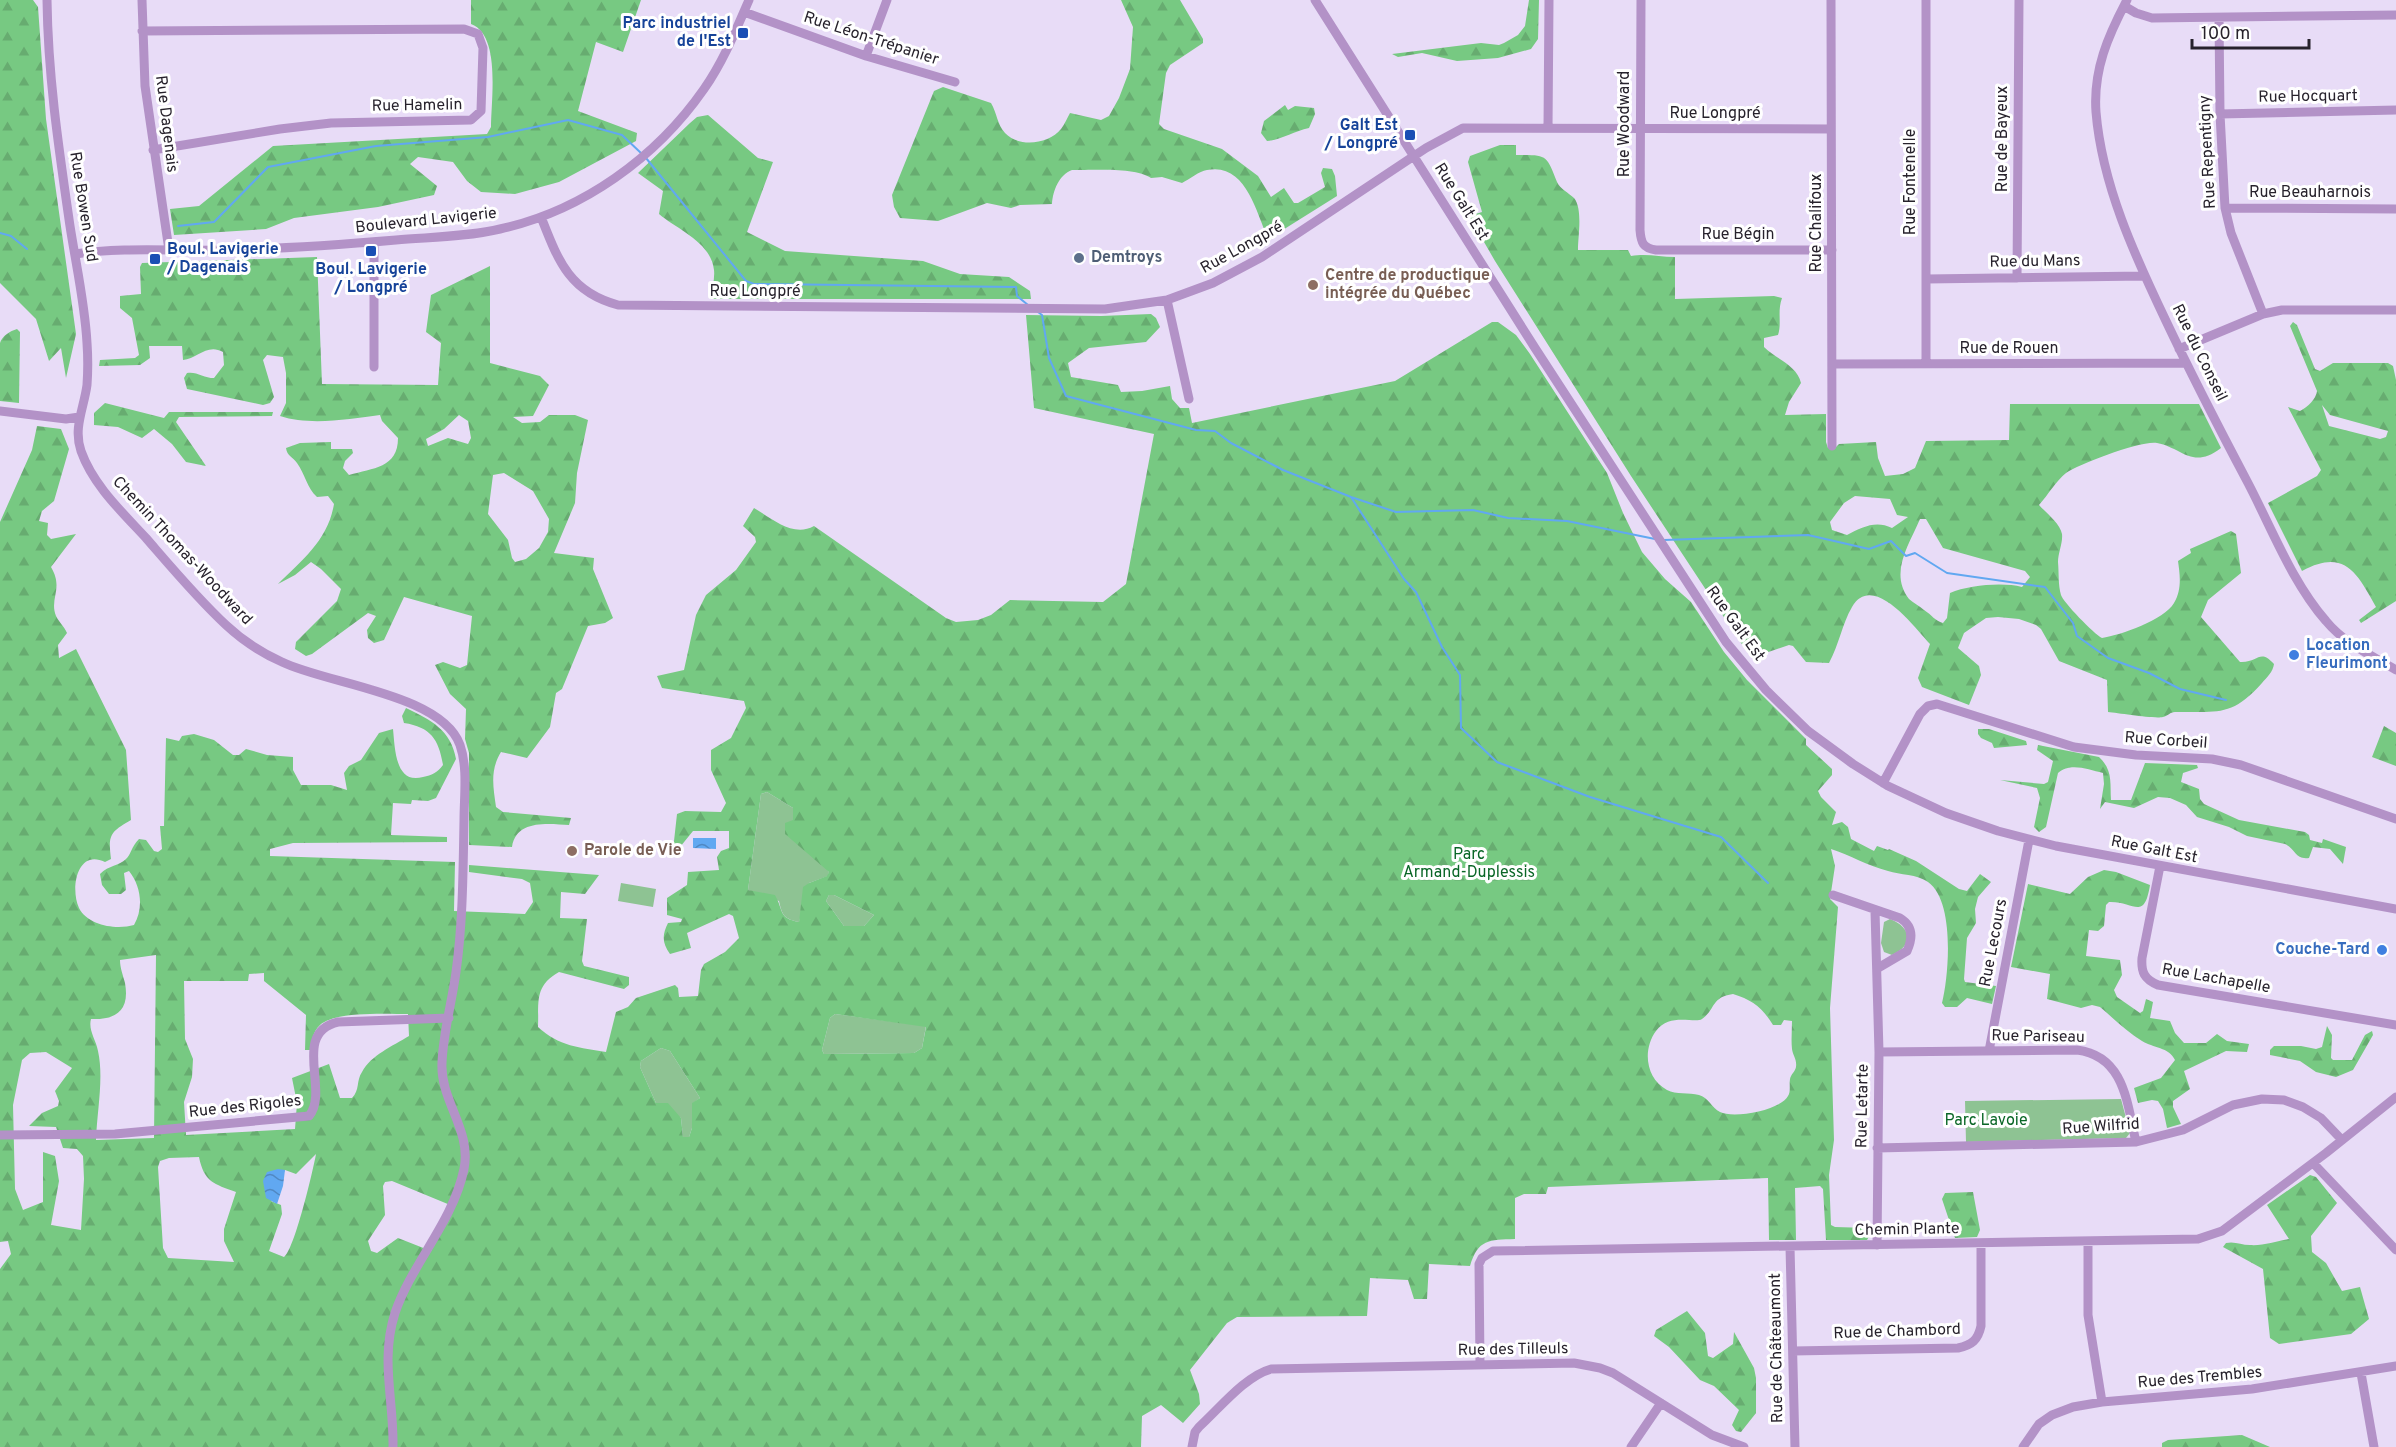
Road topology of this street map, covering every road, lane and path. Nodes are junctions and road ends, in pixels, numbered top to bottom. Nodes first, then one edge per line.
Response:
1 (47, 0) edge
2 (142, 0) edge
3 (749, 0) edge
4 (887, 0) edge
5 (1315, 0) edge
6 (1549, 0) edge
7 (1641, 0) edge
8 (1831, 0) edge
9 (1926, 0) edge
10 (2019, 0) edge
11 (2126, 3) edge
12 (744, 12) junction
13 (2396, 15) edge
14 (2219, 18) junction
15 (142, 31) junction
16 (866, 56) junction
17 (955, 82) dead end
18 (2396, 110) edge
19 (2220, 114) junction
20 (1548, 128) junction
21 (1641, 128) junction
22 (1831, 129) junction
23 (153, 150) junction
24 (1415, 156) junction
25 (2225, 208) junction
26 (2396, 209) edge
27 (541, 217) junction
28 (374, 242) junction
29 (1644, 247) joint
30 (169, 250) junction
31 (1832, 250) junction
32 (75, 254) junction
33 (2144, 276) junction
34 (2017, 278) junction
35 (1926, 279) junction
36 (1167, 300) junction
37 (2396, 310) edge
38 (2263, 314) junction
39 (2180, 349) junction
40 (2186, 363) junction
41 (1832, 364) junction
42 (1926, 364) junction
43 (374, 367) dead end
44 (1189, 399) dead end
45 (0, 411) edge
46 (79, 417) junction
47 (1832, 446) dead end
48 (2396, 670) edge
49 (1883, 783) junction
50 (2396, 819) edge
51 (2029, 840) junction
52 (2160, 866) junction
53 (1833, 895) dead end
54 (2396, 909) edge
55 (1875, 911) junction
56 (1878, 968) junction
57 (449, 1018) junction
58 (2396, 1025) edge
59 (1989, 1051) junction
60 (1879, 1052) junction
61 (2396, 1097) edge
62 (0, 1135) edge
63 (2342, 1140) junction
64 (2136, 1142) junction
65 (1877, 1148) junction
66 (2313, 1162) junction
67 (2088, 1241) junction
68 (1981, 1244) junction
69 (1877, 1245) junction
70 (1790, 1247) junction
71 (2396, 1250) edge
72 (1792, 1351) junction
73 (1480, 1365) junction
74 (2396, 1366) edge
75 (2361, 1373) junction
76 (2102, 1402) junction
77 (1661, 1403) junction
78 (393, 1447) edge
79 (1192, 1447) edge
80 (1631, 1447) edge
81 (1744, 1447) edge
82 (1796, 1447) edge
83 (2022, 1447) edge
84 (2374, 1447) edge

1 - 32 street, Rue Bowen Sud
2 - 15 street, Rue Dagenais
3 - 12 street, Boulevard Lavigerie
4 - 16 street
5 - 24 street, Rue Galt Est
6 - 20 street
7 - 21 street, Rue Woodward
8 - 22 street, Rue Chalifoux
9 - 35 street, Rue Fontenelle
10 - 34 street, Rue de Bayeux
11 - 14 street
11 - 33 street, Rue du Conseil
12 - 16 street, Rue Léon-Trépanier
12 - 27 street, Boulevard Lavigerie
13 - 14 street
14 - 19 street, Rue Repentigny
15 - 23 street, Rue Dagenais
15 - 23 street, Rue Hamelin
16 - 17 street, Rue Léon-Trépanier
18 - 19 street, Rue Hocquart
19 - 25 street, Rue Repentigny
20 - 21 street, Rue Longpré
20 - 24 street, Rue Longpré
21 - 22 street, Rue Longpré
21 - 29 street, Rue Woodward
22 - 31 street, Rue Chalifoux
23 - 30 street, Rue Dagenais
24 - 36 street, Rue Longpré
24 - 49 street, Rue Galt Est
25 - 26 street, Rue Beauharnois
25 - 38 street, Rue Repentigny
27 - 28 street, Boulevard Lavigerie
27 - 36 street, Rue Longpré
28 - 30 street, Boulevard Lavigerie
28 - 43 street
29 - 31 street, Rue Bégin
30 - 32 street, Boulevard Lavigerie
31 - 41 street, Rue Chalifoux
32 - 46 street, Rue Bowen Sud
33 - 34 street, Rue du Mans
33 - 39 street, Rue du Conseil
34 - 35 street, Rue du Mans
35 - 42 street, Rue Fontenelle
36 - 44 street
37 - 38 street
38 - 39 street
39 - 40 street, Rue du Conseil
40 - 42 street, Rue de Rouen
40 - 48 street, Rue du Conseil
41 - 42 street, Rue de Rouen
41 - 47 street, Rue Chalifoux
45 - 46 street
46 - 57 street, Chemin Thomas-Woodward
49 - 50 street, Rue Corbeil
49 - 51 street, Rue Galt Est
51 - 52 street, Rue Galt Est
51 - 59 street, Rue Lecours
52 - 54 street, Rue Galt Est
52 - 58 street, Rue Lachapelle
53 - 55 street
55 - 56 street, Rue Letarte
55 - 56 street
56 - 60 street, Rue Letarte
57 - 62 street, Rue des Rigoles
57 - 78 street, Chemin Thomas-Woodward
59 - 60 street, Rue Pariseau
59 - 64 street, Rue Pariseau
60 - 65 street, Rue Letarte
61 - 63 street, Chemin Plante
63 - 64 street, Rue Wilfrid
63 - 66 street, Chemin Plante
64 - 65 street, Rue Wilfrid
65 - 69 street, Rue Letarte
66 - 67 street, Chemin Plante
66 - 71 street
67 - 68 street, Chemin Plante
67 - 76 street
68 - 69 street, Chemin Plante
68 - 72 street, Rue de Chambord
69 - 70 street, Chemin Plante
70 - 72 street, Rue de Châteaumont
70 - 73 street, Chemin Plante
72 - 82 street, Rue de Châteaumont
73 - 77 street, Rue des Tilleuls
73 - 79 street, Rue des Tilleuls
74 - 75 street, Rue des Trembles
75 - 76 street, Rue des Trembles
75 - 84 street
76 - 83 street, Rue des Trembles
77 - 80 street
77 - 81 street, Rue des Tilleuls

